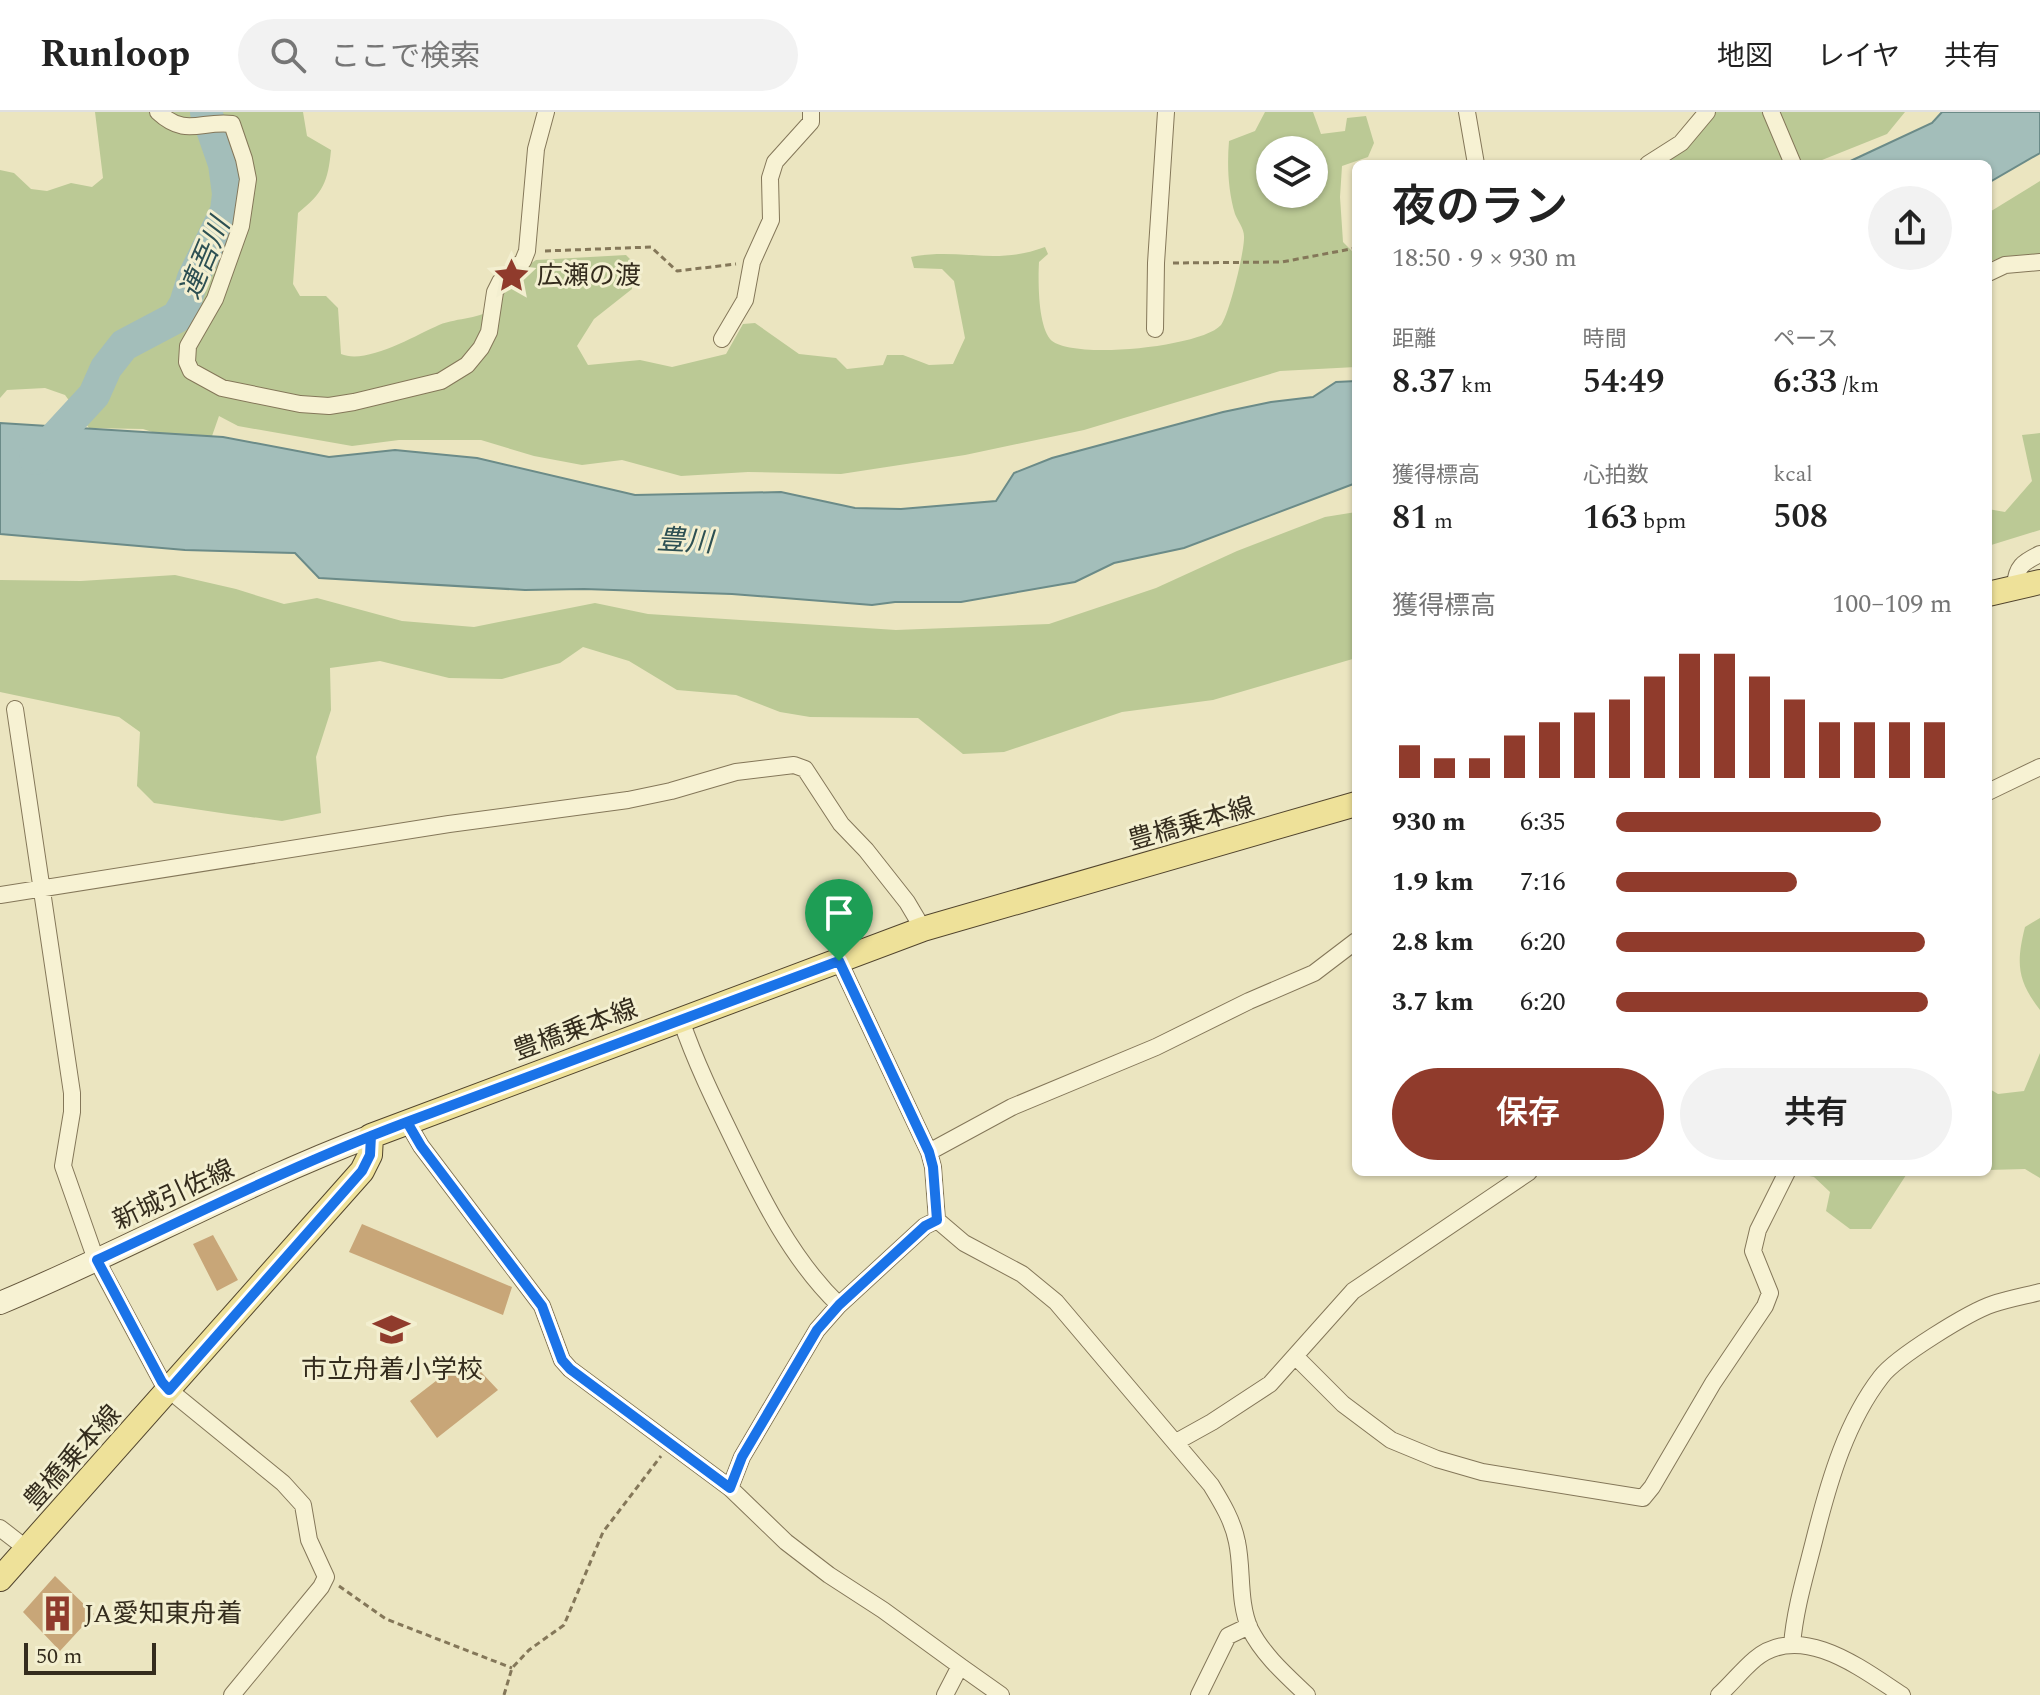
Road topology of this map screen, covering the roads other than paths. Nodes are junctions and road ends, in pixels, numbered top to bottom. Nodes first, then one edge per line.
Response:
1 (158, 112) edge
2 (546, 112) edge
3 (811, 112) edge
4 (1166, 112) edge
5 (1467, 112) edge
6 (1707, 112) edge
7 (1774, 119) edge
8 (1475, 160) edge
9 (1654, 160) edge
10 (1791, 160) edge
11 (2040, 262) edge
12 (1992, 271) edge
13 (1155, 329) dead end
14 (722, 339) dead end
15 (2040, 554) edge
16 (2040, 582) edge
17 (2015, 586) junction
18 (1992, 593) edge
19 (15, 709) dead end
20 (2040, 767) edge
21 (1992, 790) edge
22 (1352, 805) edge
23 (40, 889) junction
24 (0, 895) edge
25 (923, 929) junction
26 (1352, 944) edge
27 (839, 961) junction
28 (681, 1020) junction
29 (407, 1122) junction
30 (371, 1136) junction
31 (929, 1152) junction
32 (1523, 1176) edge
33 (1785, 1176) edge
34 (937, 1220) junction
35 (97, 1260) junction
36 (2040, 1292) edge
37 (0, 1303) edge
38 (839, 1305) junction
39 (1296, 1357) junction
40 (169, 1390) junction
41 (1176, 1442) junction
42 (730, 1488) junction
43 (0, 1528) edge
44 (27, 1549) junction
45 (0, 1579) edge
46 (1249, 1626) junction
47 (1792, 1645) junction
48 (960, 1666) junction
49 (232, 1695) edge
50 (945, 1695) edge
51 (1001, 1695) edge
52 (1199, 1695) edge
53 (1307, 1695) edge
54 (1719, 1695) edge
55 (1902, 1695) edge

1 - 2 street
3 - 14 street
4 - 13 street
5 - 8 street
6 - 9 street
7 - 10 street
11 - 12 street
15 - 17 street
16 - 17 main road
17 - 18 main road
19 - 23 street
20 - 21 street
22 - 25 main road, 豊橋乗本線
23 - 24 street
23 - 25 street
23 - 35 street
25 - 27 main road, 豊橋乗本線
26 - 31 street
27 - 28 main road, 豊橋乗本線
27 - 31 street
28 - 29 main road, 豊橋乗本線
28 - 38 street
29 - 30 main road, 豊橋乗本線
29 - 42 street
30 - 35 main road, 新城引佐線
30 - 40 main road, 豊橋乗本線
31 - 34 street
32 - 39 street
33 - 39 street
34 - 38 street
34 - 41 street
35 - 37 main road, 新城引佐線
35 - 40 street
36 - 47 street
38 - 42 street
39 - 41 street
40 - 44 main road, 豊橋乗本線
40 - 49 street
41 - 46 street
42 - 48 street
43 - 44 street
44 - 45 main road, 豊橋乗本線
46 - 52 street
46 - 53 street
47 - 54 street
47 - 55 street
48 - 50 street
48 - 51 street

